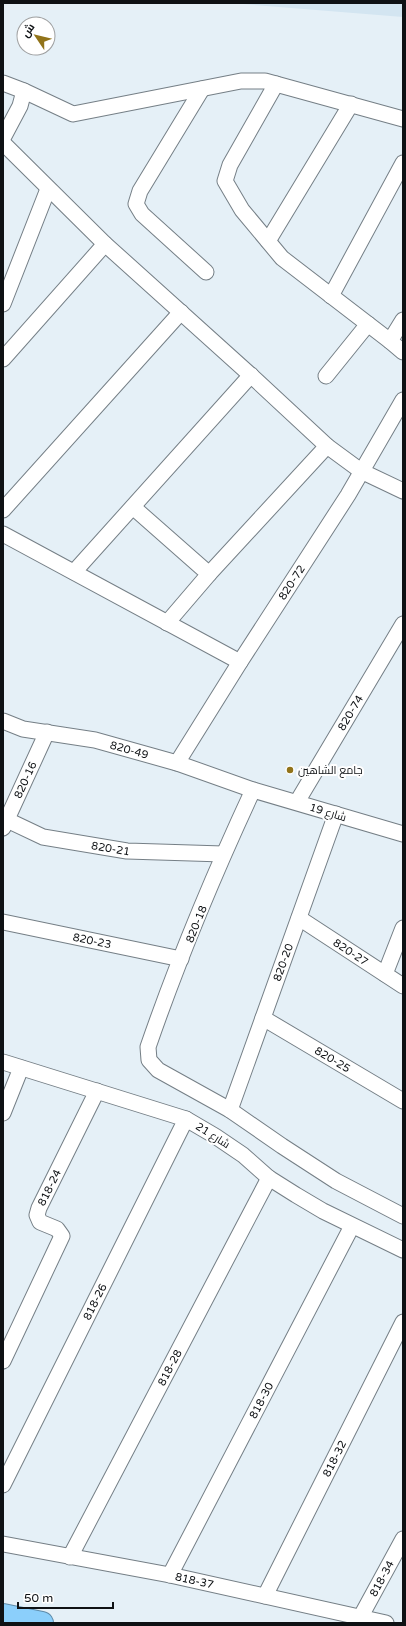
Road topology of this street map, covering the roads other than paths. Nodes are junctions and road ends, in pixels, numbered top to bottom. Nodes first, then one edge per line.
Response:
1 (3, 83) edge
2 (276, 84) junction
3 (202, 89) junction
4 (24, 91) junction
5 (351, 104) junction
6 (403, 118) edge
7 (3, 138) edge
8 (3, 143) edge
9 (403, 163) edge
10 (48, 189) junction
11 (268, 241) junction
12 (105, 244) junction
13 (206, 272) dead end
14 (331, 296) junction
15 (3, 304) edge
16 (181, 312) junction
17 (403, 320) edge
18 (368, 324) junction
19 (390, 341) junction
20 (403, 352) edge
21 (3, 359) edge
22 (251, 375) junction
23 (326, 376) dead end
24 (403, 400) edge
25 (327, 446) junction
26 (361, 471) junction
27 (403, 491) edge
28 (132, 507) junction
29 (3, 510) edge
30 (3, 534) edge
31 (74, 572) junction
32 (209, 574) junction
33 (167, 622) junction
34 (403, 624) edge
35 (240, 662) junction
36 (3, 721) edge
37 (47, 732) junction
38 (178, 762) junction
39 (253, 790) junction
40 (297, 802) junction
41 (336, 814) junction
42 (4, 822) edge
43 (403, 834) edge
44 (223, 854) junction
45 (299, 918) junction
46 (3, 922) edge
47 (403, 928) edge
48 (181, 959) junction
49 (385, 974) junction
50 (403, 986) edge
51 (263, 1018) junction
52 (3, 1062) edge
53 (21, 1068) junction
54 (97, 1091) junction
55 (403, 1101) edge
56 (230, 1110) junction
57 (3, 1113) edge
58 (186, 1119) junction
59 (269, 1178) junction
60 (403, 1216) edge
61 (352, 1226) junction
62 (403, 1250) edge
63 (403, 1322) edge
64 (3, 1362) edge
65 (3, 1485) edge
66 (403, 1539) edge
67 (3, 1544) edge
68 (70, 1557) junction
69 (170, 1575) junction
70 (265, 1596) junction
71 (3, 1614) edge
72 (360, 1618) junction
73 (42, 1623) edge
74 (386, 1623) edge

1 - 4 street
2 - 3 street
2 - 5 street
2 - 11 street
3 - 4 street
3 - 13 street
4 - 7 street
5 - 6 street
5 - 11 street
8 - 10 street
9 - 14 street
10 - 12 street
10 - 15 street
11 - 14 street
12 - 16 street
12 - 21 street
14 - 18 street
16 - 22 street
16 - 29 street
17 - 19 street
18 - 19 street
18 - 23 street
19 - 20 street
22 - 25 street
22 - 28 street
24 - 26 street, 820-72
25 - 26 street
25 - 32 street
26 - 27 street
26 - 35 street, 820-72
28 - 31 street
28 - 32 street
30 - 31 street
31 - 33 street
32 - 33 street
33 - 35 street
34 - 40 street, 820-74
35 - 38 street, 820-72
36 - 37 street, 820-49
37 - 38 street, 820-49
37 - 42 street, 820-16
38 - 39 street, 820-49
39 - 40 street, شارع 19
39 - 44 street, 820-18
40 - 41 street, شارع 19
41 - 43 street, شارع 19
41 - 45 street, 820-20
42 - 44 street, 820-21
44 - 48 street, 820-18
45 - 49 street, 820-27
45 - 51 street, 820-20
46 - 48 street, 820-23
47 - 49 street
48 - 56 street, 820-18
49 - 50 street, 820-27
51 - 55 street, 820-25
51 - 56 street, 820-20
52 - 53 street, شارع 21
53 - 54 street, شارع 21
53 - 57 street
54 - 58 street, شارع 21
54 - 64 street, 818-24
56 - 60 street
58 - 59 street, شارع 21
58 - 65 street, 818-26
59 - 61 street, شارع 21
59 - 68 street, 818-28
61 - 62 street, شارع 21
61 - 69 street, 818-30
63 - 70 street, 818-32
66 - 72 street, 818-34
67 - 68 street, 818-37
68 - 69 street, 818-37
69 - 70 street, 818-37
70 - 72 street, 818-37
71 - 73 highway
72 - 74 street, 818-37

